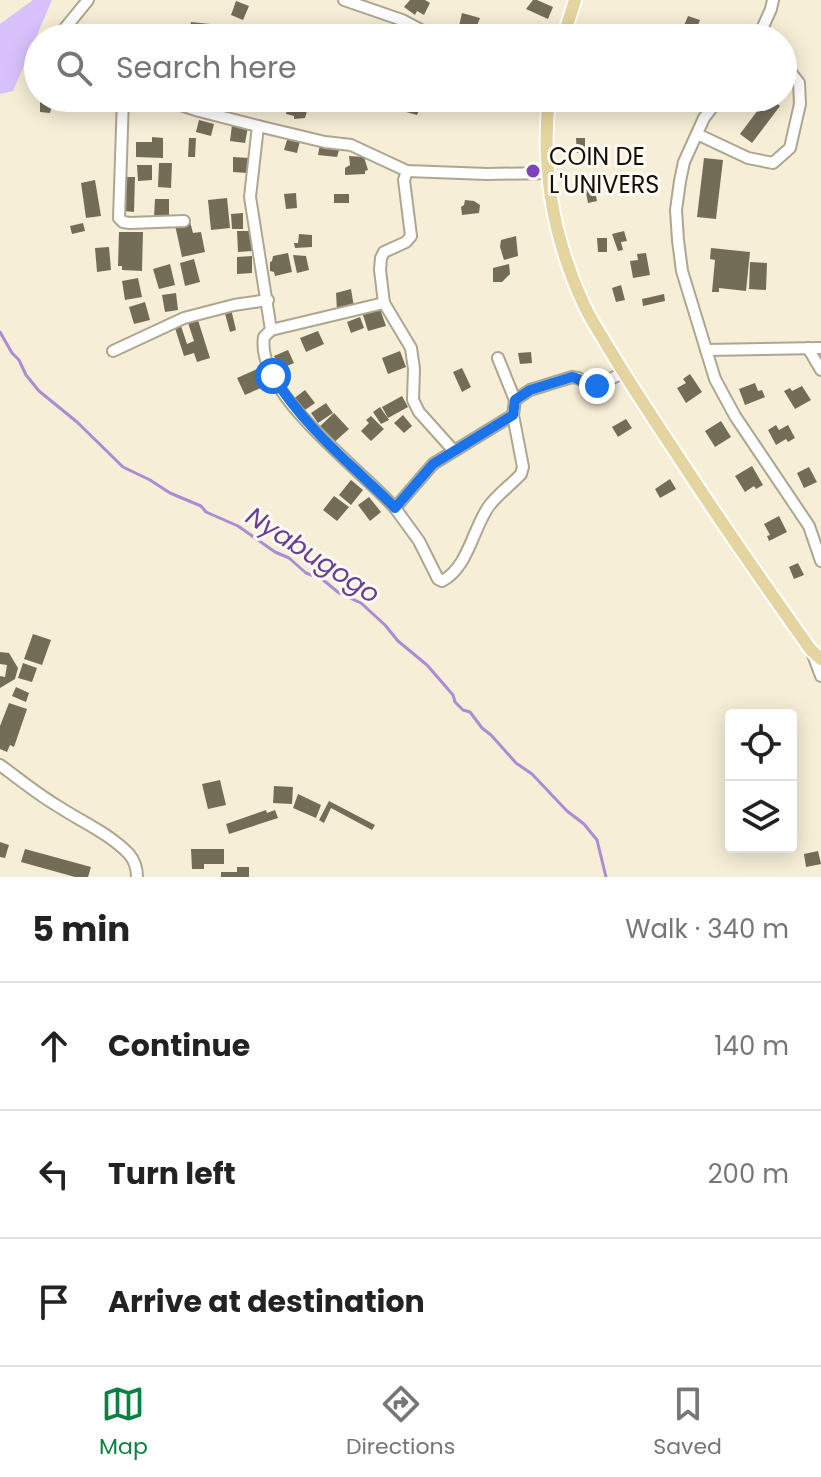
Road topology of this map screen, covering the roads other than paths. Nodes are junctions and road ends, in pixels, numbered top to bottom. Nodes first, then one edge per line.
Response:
1 (88, 0) edge
2 (344, 0) edge
3 (575, 0) edge
4 (773, 0) edge
5 (68, 24) edge
6 (410, 24) edge
7 (567, 24) edge
8 (764, 24) edge
9 (797, 80) edge
10 (123, 112) edge
11 (203, 112) edge
12 (548, 112) edge
13 (708, 112) edge
14 (258, 126) junction
15 (697, 134) junction
16 (407, 171) junction
17 (548, 173) junction
18 (184, 221) dead end
19 (268, 300) junction
20 (384, 303) junction
21 (271, 330) junction
22 (808, 348) junction
23 (821, 348) edge
24 (706, 350) junction
25 (113, 351) dead end
26 (498, 358) dead end
27 (821, 370) edge
28 (623, 373) junction
29 (515, 400) junction
30 (513, 415) junction
31 (454, 451) junction
32 (395, 508) junction
33 (821, 561) edge
34 (816, 654) edge
35 (821, 676) edge
36 (0, 765) edge
37 (137, 877) edge

1 - 5 street
2 - 6 street
3 - 7 main road
4 - 8 street
9 - 15 street
10 - 18 street
11 - 14 street
12 - 17 main road
13 - 15 street
14 - 16 street
14 - 19 street
15 - 24 street
16 - 17 street
16 - 20 street
17 - 28 main road
19 - 21 street
19 - 25 street
20 - 21 street
20 - 31 street
21 - 32 street
22 - 23 street
22 - 24 street
22 - 27 street
24 - 33 street
26 - 29 street
28 - 29 street
28 - 34 main road
29 - 30 street
30 - 31 street
30 - 32 street
31 - 32 street
34 - 35 street
36 - 37 street

